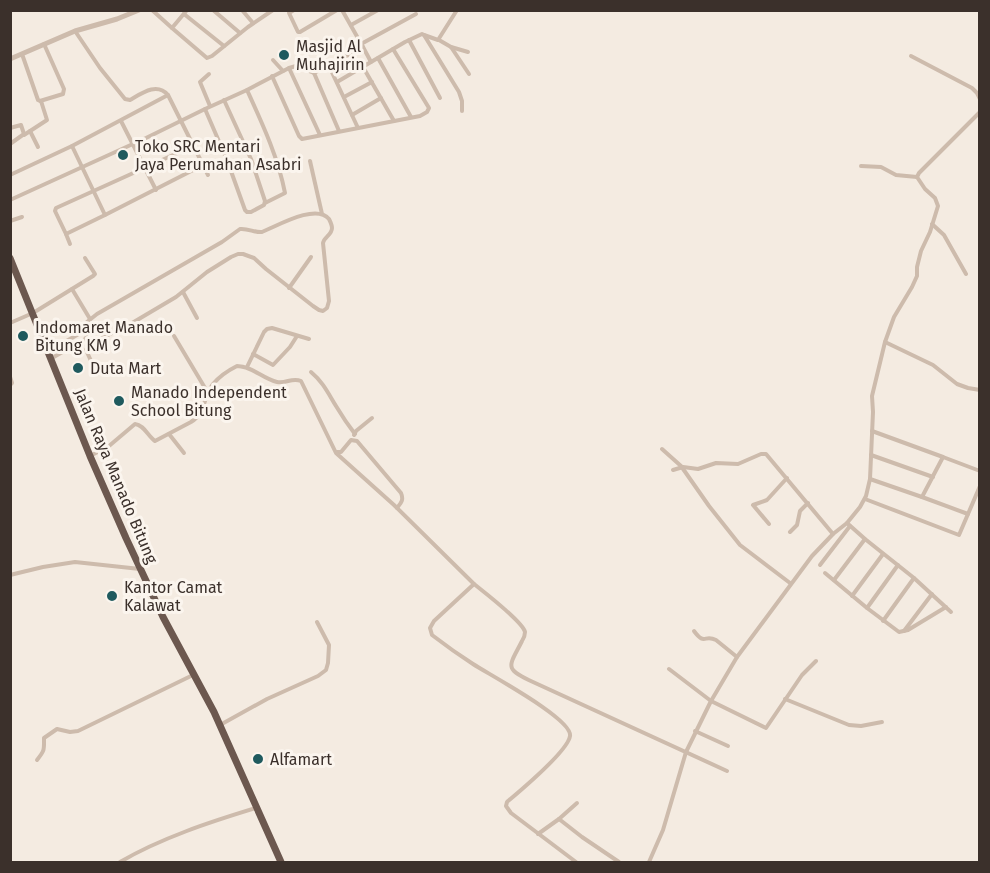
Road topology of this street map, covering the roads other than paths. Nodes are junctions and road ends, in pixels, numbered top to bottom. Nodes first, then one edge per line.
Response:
1 (139, 10) edge
2 (152, 10) edge
3 (213, 10) edge
4 (242, 10) edge
5 (273, 10) edge
6 (294, 10) edge
7 (337, 10) edge
8 (342, 10) edge
9 (378, 10) edge
10 (457, 10) edge
11 (185, 12) edge
12 (288, 12) edge
13 (416, 14) dead end
14 (253, 23) junction
15 (351, 25) junction
16 (172, 28) junction
17 (75, 31) junction
18 (240, 33) junction
19 (424, 35) junction
20 (409, 40) junction
21 (439, 40) junction
22 (44, 44) junction
23 (224, 46) junction
24 (362, 46) junction
25 (451, 47) junction
26 (393, 49) junction
27 (468, 52) dead end
28 (22, 54) junction
29 (911, 56) dead end
30 (378, 58) junction
31 (10, 59) edge
32 (273, 60) dead end
33 (370, 62) junction
34 (329, 66) junction
35 (363, 67) junction
36 (289, 68) junction
37 (283, 71) junction
38 (314, 73) junction
39 (209, 74) dead end
40 (469, 74) dead end
41 (272, 76) junction
42 (337, 82) junction
43 (372, 82) junction
44 (247, 90) junction
45 (168, 95) junction
46 (344, 97) junction
47 (440, 98) dead end
48 (381, 99) junction
49 (980, 99) edge
50 (224, 100) junction
51 (40, 101) junction
52 (207, 107) junction
53 (462, 111) dead end
54 (980, 112) edge
55 (352, 115) junction
56 (411, 117) junction
57 (182, 120) junction
58 (121, 121) junction
59 (394, 121) junction
60 (10, 128) edge
61 (358, 128) junction
62 (339, 131) junction
63 (30, 132) junction
64 (24, 135) junction
65 (320, 135) junction
66 (10, 144) edge
67 (133, 144) junction
68 (72, 146) junction
69 (193, 146) junction
70 (39, 147) dead end
71 (310, 161) dead end
72 (203, 165) junction
73 (861, 166) dead end
74 (82, 168) junction
75 (145, 168) junction
76 (10, 175) edge
77 (208, 175) dead end
78 (916, 177) junction
79 (156, 190) junction
80 (93, 191) junction
81 (10, 200) edge
82 (265, 203) junction
83 (322, 214) junction
84 (105, 215) junction
85 (22, 217) dead end
86 (10, 221) edge
87 (932, 224) junction
88 (66, 234) junction
89 (70, 244) dead end
90 (311, 257) dead end
91 (10, 258) edge
92 (85, 258) dead end
93 (13, 270) edge
94 (966, 274) dead end
95 (289, 288) junction
96 (72, 289) junction
97 (183, 292) junction
98 (33, 313) junction
99 (197, 318) dead end
100 (90, 319) junction
101 (10, 323) edge
102 (84, 331) junction
103 (174, 336) dead end
104 (297, 336) junction
105 (87, 338) junction
106 (309, 339) dead end
107 (885, 342) junction
108 (89, 344) junction
109 (253, 354) junction
110 (50, 355) junction
111 (247, 368) junction
112 (311, 372) dead end
113 (97, 374) dead end
114 (10, 377) edge
115 (10, 385) edge
116 (980, 390) edge
117 (208, 394) junction
118 (372, 418) dead end
119 (872, 431) junction
120 (169, 434) junction
121 (355, 434) junction
122 (350, 441) junction
123 (662, 449) dead end
124 (184, 453) dead end
125 (336, 453) junction
126 (871, 455) junction
127 (90, 456) junction
128 (943, 458) junction
129 (682, 467) junction
130 (673, 470) dead end
131 (980, 471) edge
132 (933, 477) junction
133 (787, 478) junction
134 (870, 479) junction
135 (980, 486) edge
136 (922, 497) junction
137 (865, 500) junction
138 (808, 503) junction
139 (397, 508) junction
140 (968, 514) junction
141 (769, 524) dead end
142 (849, 524) junction
143 (790, 532) dead end
144 (833, 534) junction
145 (865, 539) junction
146 (883, 554) junction
147 (820, 565) dead end
148 (898, 565) junction
149 (140, 569) junction
150 (825, 573) dead end
151 (10, 574) edge
152 (914, 578) junction
153 (834, 580) junction
154 (790, 583) junction
155 (474, 584) junction
156 (932, 594) junction
157 (852, 596) junction
158 (946, 607) junction
159 (867, 608) junction
160 (951, 612) dead end
161 (883, 621) junction
162 (317, 622) dead end
163 (694, 631) dead end
164 (903, 632) junction
165 (737, 657) junction
166 (816, 661) dead end
167 (669, 669) dead end
168 (194, 675) junction
169 (785, 699) junction
170 (711, 701) junction
171 (882, 722) dead end
172 (219, 725) junction
173 (695, 731) junction
174 (728, 746) dead end
175 (686, 752) junction
176 (38, 760) dead end
177 (728, 771) dead end
178 (577, 803) dead end
179 (256, 808) junction
180 (559, 819) junction
181 (538, 834) junction
182 (125, 861) edge
183 (120, 862) edge
184 (281, 862) edge
185 (576, 862) edge
186 (619, 862) edge
187 (649, 862) edge

1 - 17 street
2 - 16 street
3 - 18 street
4 - 14 street
5 - 14 street
6 - 12 street
7 - 12 street
8 - 15 street
9 - 15 street
10 - 21 street
11 - 16 street
11 - 23 street
13 - 24 street
14 - 18 street
15 - 24 street
16 - 23 street
17 - 22 street
17 - 45 street
18 - 23 street
19 - 20 street
19 - 21 street
19 - 53 street
20 - 26 street
20 - 47 street
21 - 25 street
22 - 28 street
22 - 51 street
24 - 33 street
24 - 34 street
25 - 27 street
25 - 40 street
26 - 30 street
26 - 56 street
28 - 31 street
28 - 51 street
29 - 49 street
30 - 33 street
30 - 56 street
32 - 37 street
33 - 35 street
34 - 38 street
34 - 42 street
35 - 42 street
35 - 43 street
36 - 37 street
36 - 38 street
36 - 65 street
37 - 41 street
38 - 62 street
39 - 52 street
41 - 44 street
41 - 65 street
42 - 46 street
43 - 46 street
43 - 48 street
44 - 50 street
44 - 82 street
45 - 57 street
45 - 58 street
46 - 55 street
48 - 55 street
48 - 59 street
50 - 52 street
50 - 82 street
51 - 63 street
52 - 57 street
52 - 82 street
54 - 78 street
55 - 61 street
56 - 59 street
57 - 67 street
57 - 69 street
58 - 67 street
58 - 68 street
59 - 61 street
60 - 64 street
61 - 62 street
62 - 65 street
63 - 64 street
63 - 70 street
64 - 66 street
67 - 74 street
67 - 75 street
68 - 74 street
68 - 76 street
69 - 72 street
69 - 75 street
71 - 83 street
72 - 77 street
72 - 79 street
73 - 78 street
74 - 80 street
74 - 81 street
75 - 79 street
75 - 80 street
78 - 87 street
79 - 84 street
80 - 84 street
80 - 88 street
83 - 95 street
83 - 100 street
84 - 88 street
85 - 86 street
87 - 94 street
87 - 107 street
88 - 89 street
90 - 95 street
91 - 93 highway, Jalan Raya Manado Bitung
92 - 96 street
93 - 98 highway, Jalan Raya Manado Bitung
95 - 97 street
96 - 98 street
96 - 100 street
97 - 99 street
97 - 108 street
98 - 101 street
98 - 110 highway, Jalan Raya Manado Bitung
100 - 102 street
102 - 105 street
102 - 110 street
103 - 117 street
104 - 106 street
104 - 109 street
104 - 109 street
105 - 108 street
105 - 110 street
107 - 116 street
107 - 119 street
108 - 113 street
109 - 111 street
110 - 127 highway, Jalan Raya Manado Bitung
111 - 117 street
111 - 125 street
112 - 121 street
114 - 115 street
117 - 120 street
118 - 121 street
119 - 126 street
119 - 128 street
120 - 124 street
120 - 127 street
121 - 122 street
122 - 125 street
122 - 139 street
123 - 129 street
125 - 139 street
126 - 132 street
126 - 134 street
127 - 149 highway, Jalan Raya Manado Bitung
128 - 131 street
128 - 132 street
129 - 130 street
129 - 133 street
129 - 154 street
132 - 136 street
133 - 138 street
133 - 141 street
134 - 136 street
134 - 137 street
135 - 140 street
136 - 140 street
137 - 140 street
137 - 142 street
138 - 143 street
138 - 144 street
139 - 155 street
142 - 144 street
142 - 145 street
142 - 147 street
144 - 154 street
145 - 146 street
145 - 153 street
146 - 148 street
146 - 157 street
148 - 152 street
148 - 159 street
149 - 151 street
149 - 168 highway, Jalan Raya Manado Bitung
150 - 153 street
152 - 156 street
152 - 161 street
153 - 157 street
154 - 165 street
155 - 175 street
155 - 181 street
156 - 158 street
156 - 164 street
157 - 159 street
158 - 160 street
158 - 164 street
159 - 161 street
161 - 164 street
162 - 172 street
163 - 165 street
165 - 170 street
166 - 169 street
167 - 170 street
168 - 172 highway, Jalan Raya Manado Bitung
168 - 176 street
169 - 170 street
169 - 171 street
170 - 173 street
172 - 179 highway, Jalan Raya Manado Bitung
173 - 174 street
173 - 175 street
175 - 177 street
175 - 187 street
178 - 180 street
179 - 182 street
179 - 184 highway, Jalan Raya Manado Bitung
180 - 181 street
180 - 186 street
181 - 185 street
182 - 183 street

